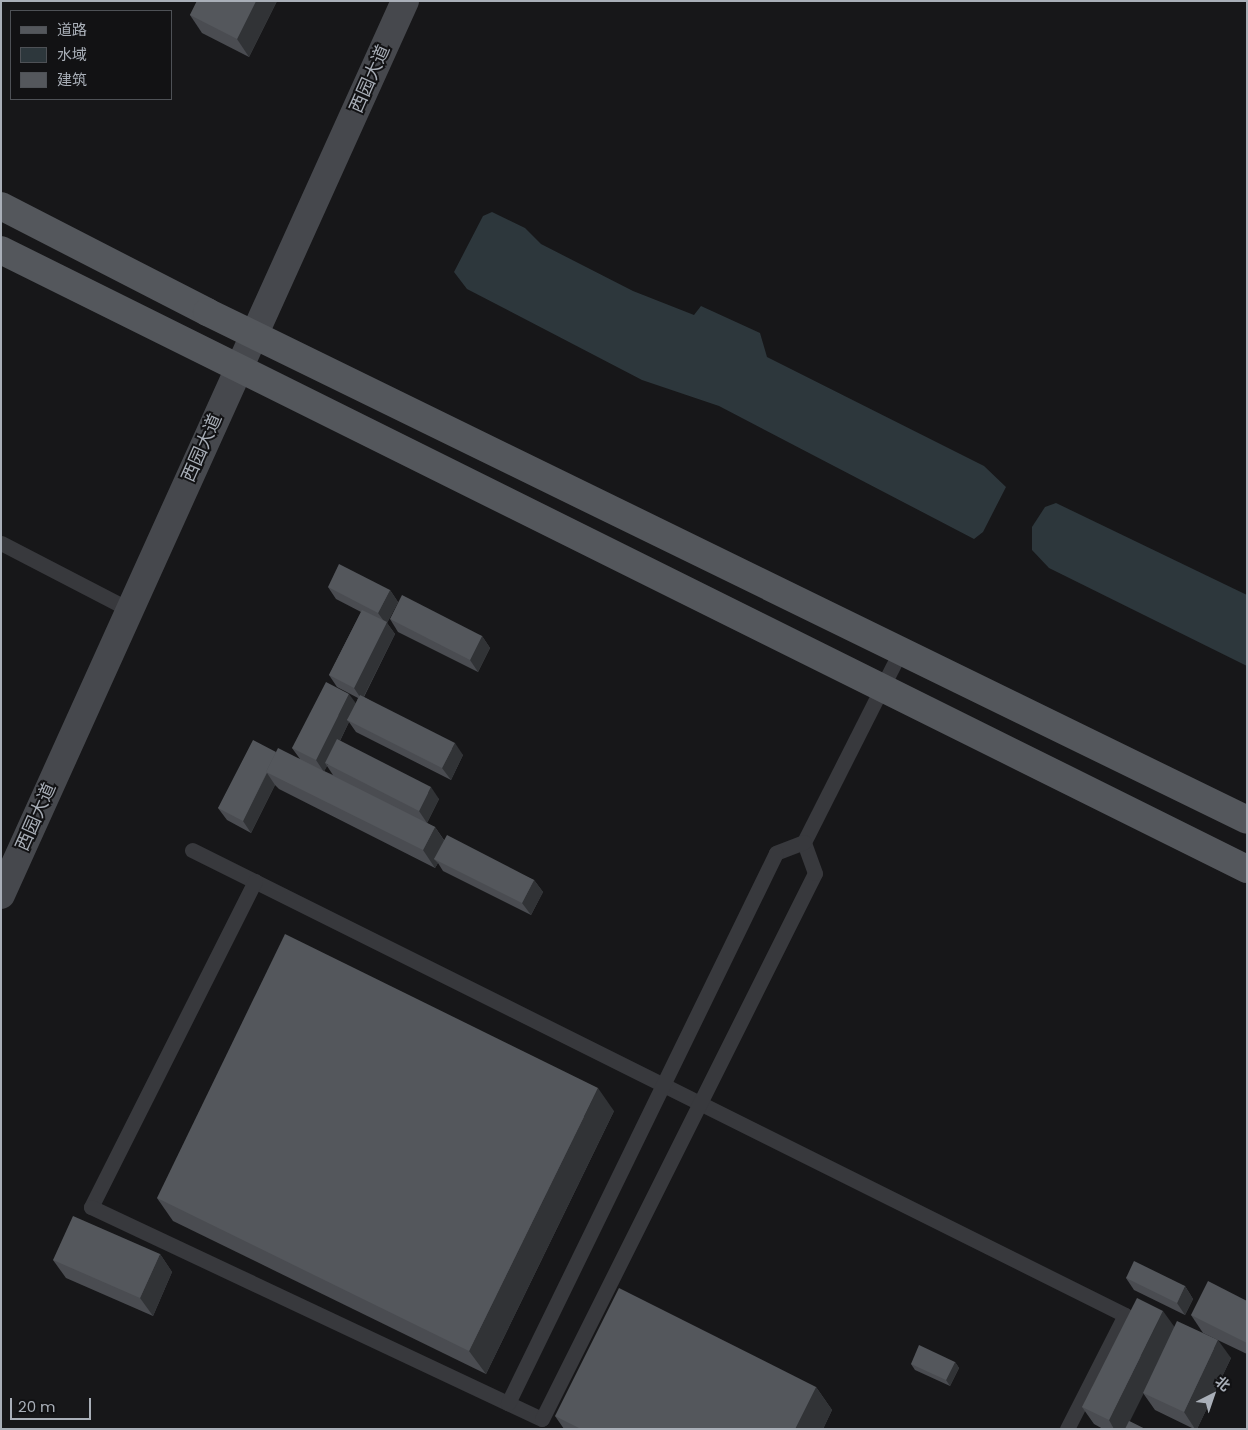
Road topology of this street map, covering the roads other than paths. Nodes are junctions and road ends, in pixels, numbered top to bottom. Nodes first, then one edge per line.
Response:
1 (405, 1) edge
2 (1, 206) edge
3 (1, 250) edge
4 (254, 335) junction
5 (238, 369) junction
6 (1, 543) edge
7 (130, 610) junction
8 (901, 650) junction
9 (882, 688) junction
10 (1247, 820) edge
11 (804, 842) junction
12 (192, 850) dead end
13 (1247, 869) edge
14 (255, 881) junction
15 (1, 895) edge
16 (663, 1085) junction
17 (700, 1103) junction
18 (508, 1402) junction
19 (1067, 1429) edge

1 - 4 street, 西园大道
2 - 4 main road
3 - 5 main road
4 - 5 street, 西园大道
4 - 8 main road
5 - 7 street, 西园大道
5 - 9 main road
6 - 7 lane
7 - 15 street, 西园大道
8 - 9 lane
8 - 10 main road
9 - 11 lane
9 - 13 main road
11 - 16 lane
11 - 17 lane
12 - 14 lane
14 - 16 lane
14 - 18 lane
16 - 17 lane
16 - 18 lane
17 - 18 lane
17 - 19 lane

